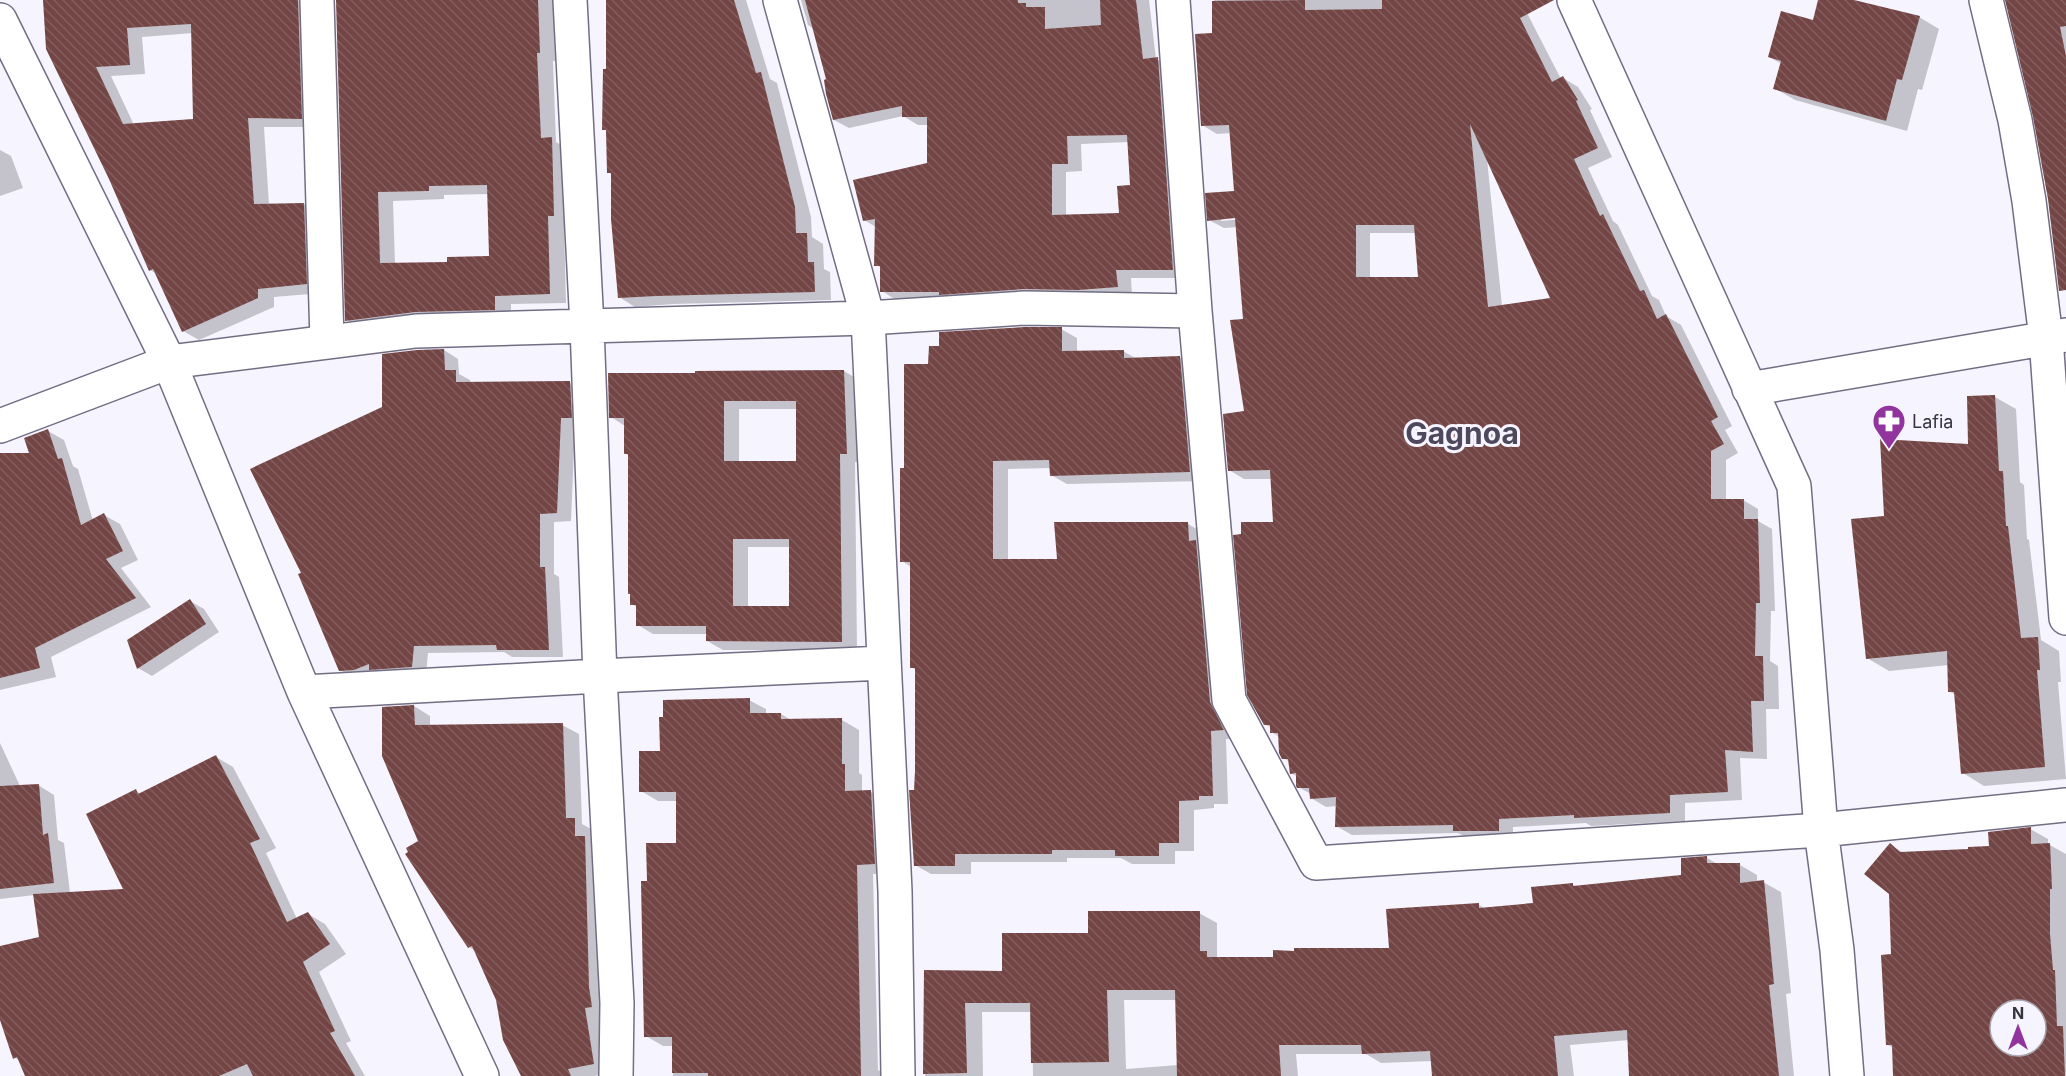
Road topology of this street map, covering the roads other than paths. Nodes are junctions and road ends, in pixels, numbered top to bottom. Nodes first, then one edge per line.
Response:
1 (317, 0) edge
2 (570, 0) edge
3 (780, 0) edge
4 (1173, 0) edge
5 (1574, 0) edge
6 (1986, 0) edge
7 (0, 20) edge
8 (1195, 311) junction
9 (868, 318) junction
10 (587, 326) junction
11 (2056, 337) edge
12 (327, 341) junction
13 (169, 362) junction
14 (1749, 389) junction
15 (0, 426) edge
16 (2066, 618) edge
17 (884, 663) junction
18 (600, 676) junction
19 (304, 692) junction
20 (2066, 805) edge
21 (1821, 830) junction
22 (482, 1076) edge
23 (616, 1076) edge
24 (898, 1076) edge
25 (1847, 1076) edge

1 - 12 street
2 - 10 street
3 - 9 street
4 - 8 street
5 - 14 street
6 - 11 street
7 - 13 street
8 - 9 street
8 - 21 street
9 - 10 street
9 - 17 street
10 - 12 street
10 - 18 street
11 - 14 street
11 - 16 street
12 - 13 street
13 - 15 street
13 - 19 street
14 - 21 street
17 - 18 street
17 - 24 street
18 - 19 street
18 - 23 street
19 - 22 street
20 - 21 street
21 - 25 street

